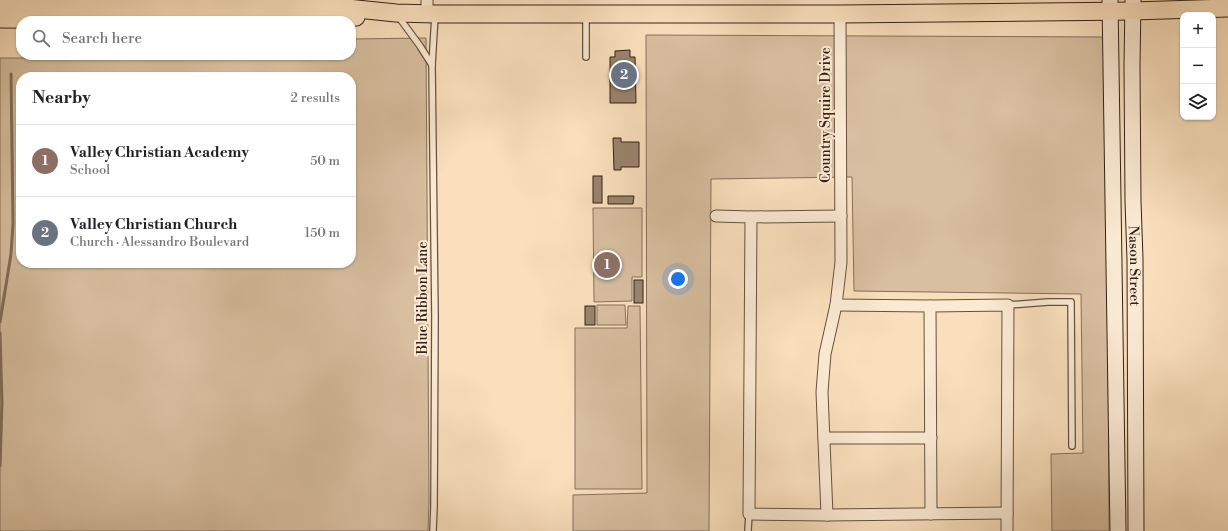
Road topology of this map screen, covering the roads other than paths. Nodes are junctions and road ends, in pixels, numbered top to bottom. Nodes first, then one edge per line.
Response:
1 (1110, 5) edge
2 (1133, 5) edge
3 (1228, 8) edge
4 (7, 10) edge
5 (429, 10) edge
6 (396, 13) junction
7 (586, 14) junction
8 (840, 14) junction
9 (112, 16) edge
10 (356, 17) edge
11 (586, 57) dead end
12 (432, 65) junction
13 (716, 216) dead end
14 (841, 216) junction
15 (750, 217) junction
16 (836, 305) junction
17 (1008, 305) junction
18 (930, 306) junction
19 (824, 438) junction
20 (931, 438) junction
21 (1072, 446) dead end
22 (1007, 513) junction
23 (749, 514) junction
24 (931, 514) junction
25 (827, 515) junction
26 (433, 531) edge
27 (748, 531) edge
28 (1007, 531) edge
29 (1118, 531) edge
30 (1136, 531) edge

1 - 2 main road
1 - 8 main road
1 - 29 main road, Nason Street
2 - 3 main road
2 - 30 main road, Nason Street
4 - 9 main road
5 - 6 main road
5 - 7 main road
5 - 12 lane, Blue Ribbon Lane
6 - 10 main road
6 - 12 lane
7 - 8 main road
7 - 11 lane
8 - 14 street, Country Squire Drive
12 - 26 lane, Blue Ribbon Lane
13 - 15 street
14 - 15 street
14 - 16 street, Country Squire Drive
15 - 23 street
16 - 18 street
16 - 19 street, Country Squire Drive
17 - 18 street
17 - 21 lane
17 - 22 street
18 - 20 street
19 - 20 street
19 - 25 street, Country Squire Drive
20 - 24 street
22 - 24 street
22 - 28 street
23 - 25 street
23 - 27 lane
24 - 25 street

